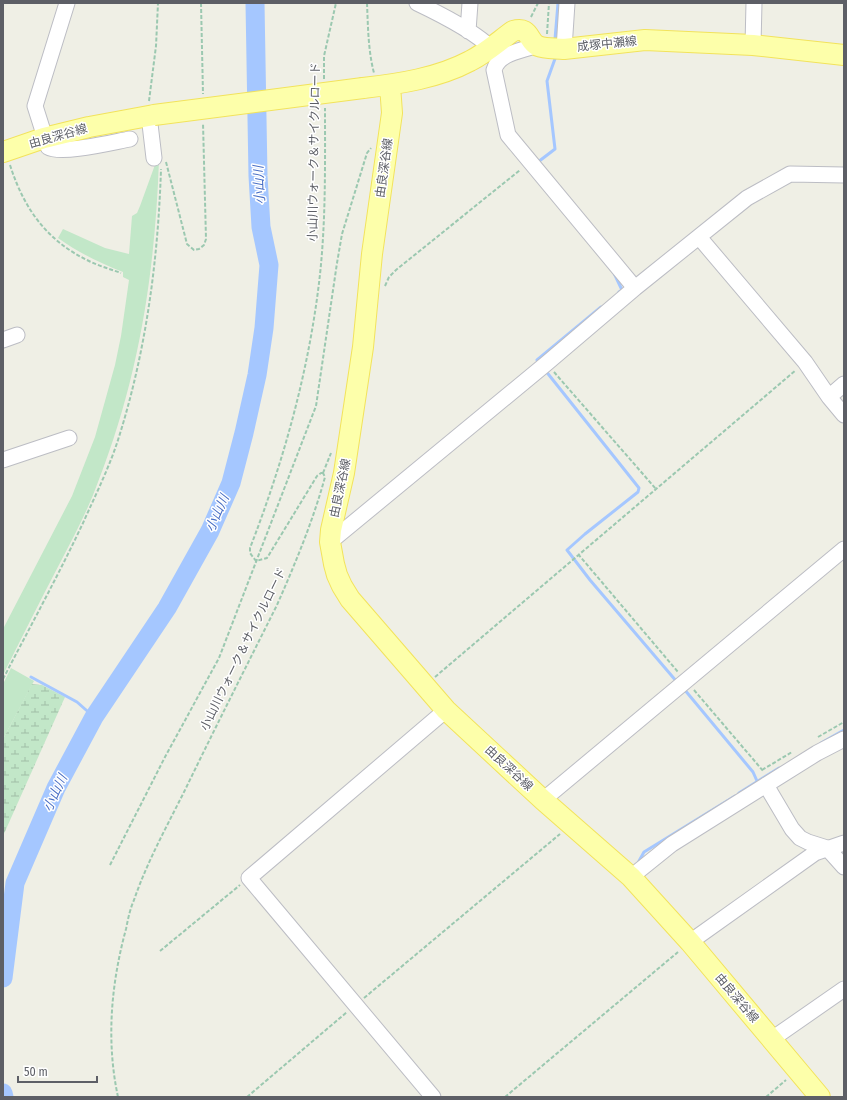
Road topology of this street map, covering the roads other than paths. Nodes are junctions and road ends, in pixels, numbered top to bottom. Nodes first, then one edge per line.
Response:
1 (67, 3) edge
2 (417, 3) edge
3 (470, 3) edge
4 (567, 3) edge
5 (754, 3) edge
6 (468, 31) junction
7 (753, 45) junction
8 (549, 47) junction
9 (491, 48) junction
10 (844, 55) edge
11 (376, 84) junction
12 (152, 112) junction
13 (44, 138) junction
14 (130, 139) dead end
15 (7, 161) edge
16 (160, 162) road end
17 (844, 175) edge
18 (698, 237) junction
19 (635, 288) junction
20 (844, 384) edge
21 (828, 396) junction
22 (844, 415) edge
23 (69, 438) dead end
24 (3, 459) edge
25 (330, 542) junction
26 (844, 549) edge
27 (446, 710) junction
28 (844, 739) edge
29 (769, 783) junction
30 (543, 800) junction
31 (844, 843) edge
32 (827, 848) junction
33 (844, 867) edge
34 (631, 877) junction
35 (690, 942) junction
36 (844, 989) edge
37 (772, 1039) junction
38 (432, 1097) edge
39 (820, 1097) edge

1 - 13 street
2 - 6 street
3 - 6 street
4 - 8 street
5 - 7 street
6 - 9 street
7 - 8 main road, 成塚中瀬線
7 - 10 main road, 成塚中瀬線
8 - 9 main road
8 - 19 street
9 - 11 main road
11 - 12 main road, 由良深谷線, bridge
11 - 25 main road, 由良深谷線
12 - 13 main road, 由良深谷線
12 - 16 street
13 - 14 street
13 - 15 main road, 由良深谷線
17 - 18 street
18 - 19 street
18 - 21 street
19 - 25 street
20 - 21 street
21 - 22 street
23 - 24 street
25 - 27 main road, 由良深谷線
26 - 30 street
27 - 30 main road, 由良深谷線
27 - 38 street
28 - 29 street
29 - 32 street
29 - 34 street
30 - 34 main road, 由良深谷線
31 - 32 street
32 - 33 street
32 - 35 street
34 - 35 main road, 由良深谷線
35 - 37 main road, 由良深谷線
36 - 37 street
37 - 39 main road, 由良深谷線

